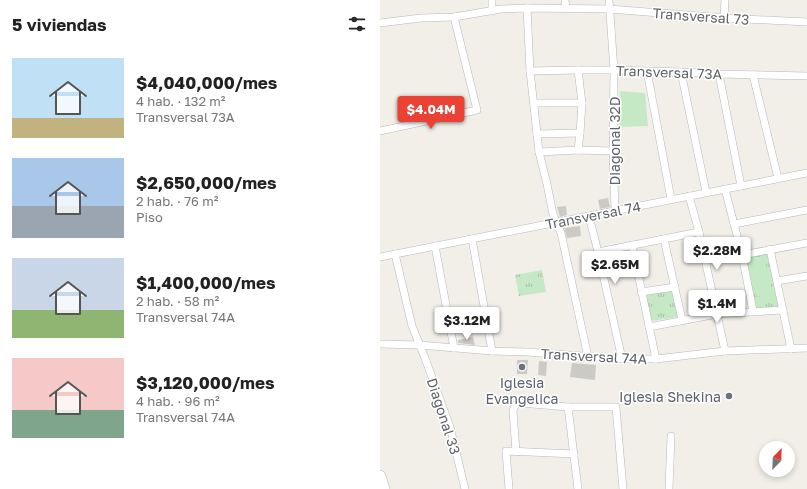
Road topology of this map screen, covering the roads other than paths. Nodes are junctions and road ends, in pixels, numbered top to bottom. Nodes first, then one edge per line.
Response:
1 (492, 0) edge
2 (565, 0) edge
3 (609, 0) edge
4 (725, 0) edge
5 (527, 8) junction
6 (566, 8) junction
7 (609, 9) junction
8 (492, 11) junction
9 (454, 17) junction
10 (724, 18) junction
11 (807, 22) edge
12 (380, 23) edge
13 (578, 70) junction
14 (614, 70) junction
15 (530, 71) junction
16 (647, 71) junction
17 (681, 72) junction
18 (719, 74) junction
19 (753, 75) junction
20 (807, 76) edge
21 (534, 103) junction
22 (582, 103) junction
23 (380, 131) edge
24 (580, 133) junction
25 (537, 134) junction
26 (578, 150) junction
27 (613, 151) junction
28 (539, 152) junction
29 (807, 173) edge
30 (778, 178) junction
31 (741, 186) junction
32 (726, 189) junction
33 (706, 192) junction
34 (689, 196) junction
35 (671, 199) junction
36 (615, 210) junction
37 (807, 210) edge
38 (589, 216) junction
39 (556, 222) junction
40 (734, 224) junction
41 (699, 232) junction
42 (472, 239) junction
43 (664, 239) junction
44 (807, 243) edge
45 (632, 245) junction
46 (435, 246) junction
47 (770, 249) junction
48 (598, 252) junction
49 (395, 254) junction
50 (742, 255) junction
51 (380, 257) edge
52 (807, 276) edge
53 (777, 281) junction
54 (675, 287) junction
55 (642, 292) junction
56 (783, 310) junction
57 (753, 311) junction
58 (717, 314) junction
59 (682, 320) junction
60 (649, 327) junction
61 (380, 344) edge
62 (419, 345) junction
63 (454, 348) junction
64 (791, 348) junction
65 (807, 348) edge
66 (492, 351) junction
67 (725, 351) junction
68 (588, 357) junction
69 (622, 359) junction
70 (656, 359) junction
71 (568, 407) junction
72 (671, 436) dead end
73 (516, 452) junction
74 (574, 454) junction
75 (380, 476) edge
76 (384, 489) edge
77 (465, 489) edge
78 (509, 489) edge
79 (578, 489) edge
80 (623, 489) edge
81 (669, 489) edge

1 - 8 street
2 - 6 street
3 - 7 street, Diagonal 32D
4 - 10 street
5 - 6 street, Transversal 73
5 - 8 street, Transversal 73
5 - 15 street
6 - 7 street, Transversal 73
7 - 10 street, Transversal 73
7 - 14 street, Diagonal 32D
8 - 9 street, Transversal 73
9 - 12 street, Transversal 73
9 - 23 street
10 - 11 street, Transversal 73
13 - 14 street, Transversal 73A
13 - 15 street, Transversal 73A
13 - 22 street
14 - 16 street, Transversal 73A
14 - 27 street, Diagonal 32D
15 - 21 street
16 - 17 street, Transversal 73A
16 - 35 street
17 - 18 street, Transversal 73A
17 - 33 street
18 - 19 street, Transversal 73A
18 - 31 street
19 - 20 street, Transversal 73A
19 - 30 street
21 - 22 street
21 - 25 street
22 - 24 street
24 - 25 street
24 - 26 street
25 - 28 street
26 - 27 street
26 - 28 street
27 - 36 street, Diagonal 32D
28 - 39 street
29 - 30 street, Transversal 74
30 - 31 street, Transversal 74
31 - 32 street, Transversal 74
32 - 33 street, Transversal 74
32 - 40 street
33 - 34 street, Transversal 74
34 - 35 street, Transversal 74
34 - 41 street
35 - 36 street, Transversal 74
36 - 38 street, Transversal 74
37 - 40 street
38 - 39 street, Transversal 74
38 - 48 street
39 - 42 street, Transversal 74
39 - 68 street
40 - 50 street
41 - 43 street
41 - 58 street
42 - 46 street, Transversal 74
42 - 66 street
43 - 45 street
43 - 54 street
44 - 47 street
45 - 48 street
45 - 55 street
46 - 49 street, Transversal 74
46 - 63 street
47 - 50 street
47 - 53 street
48 - 69 street
49 - 51 street, Transversal 74
49 - 62 street, Diagonal 33
50 - 57 street
52 - 53 street
53 - 56 street
54 - 55 street
54 - 59 street
55 - 60 street
56 - 57 street
56 - 64 street
57 - 58 street
58 - 59 street
58 - 67 street
59 - 60 street
60 - 70 street
61 - 62 street, Transversal 74A
62 - 63 street, Transversal 74A
62 - 77 street, Diagonal 33
63 - 66 street, Transversal 74A
64 - 65 street, Transversal 74A
64 - 67 street, Transversal 74A
66 - 68 street, Transversal 74A
67 - 70 street, Transversal 74A
68 - 69 street, Transversal 74A
69 - 70 street, Transversal 74A
71 - 73 street
71 - 74 street
71 - 80 street
72 - 81 street
73 - 74 street
73 - 78 street
74 - 79 street
75 - 76 street

